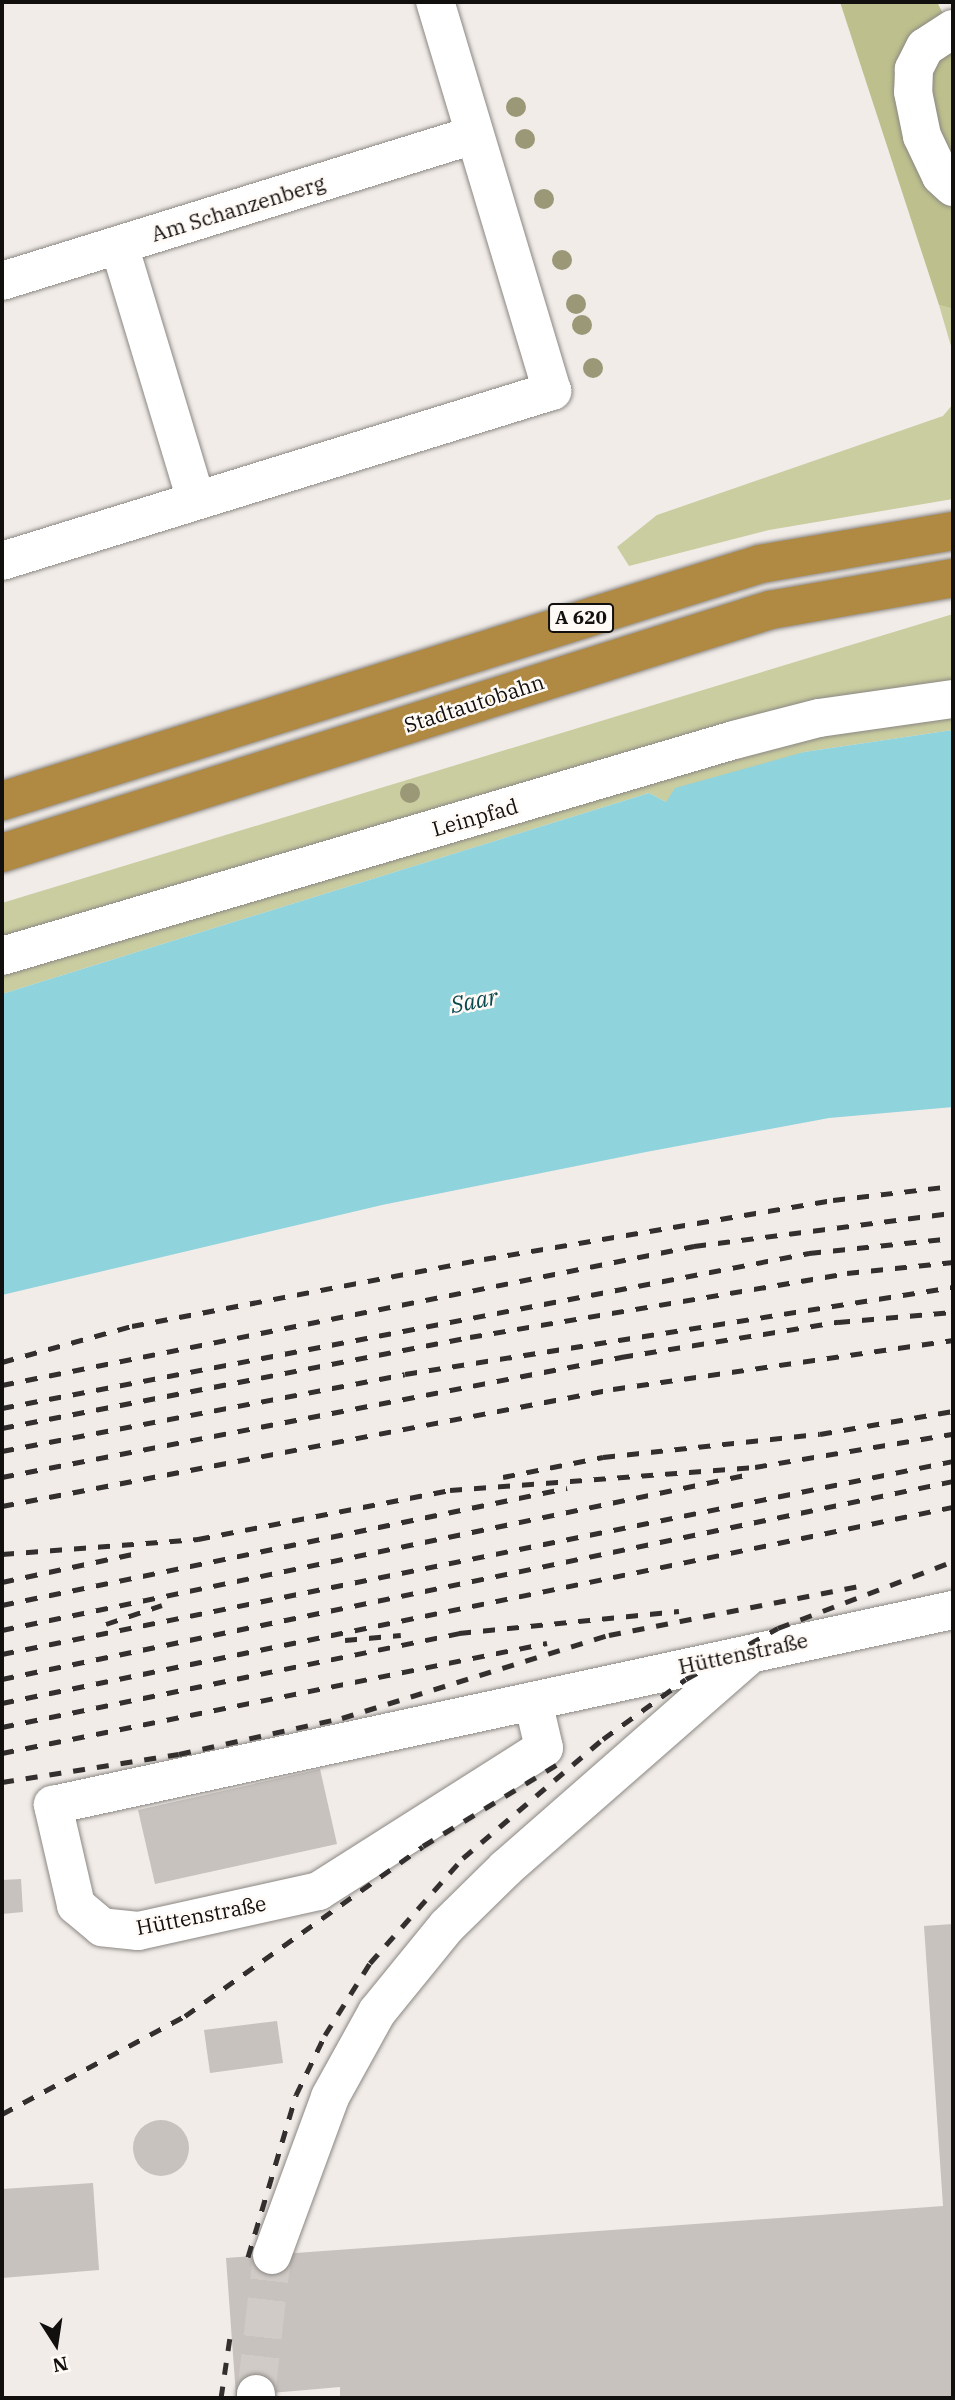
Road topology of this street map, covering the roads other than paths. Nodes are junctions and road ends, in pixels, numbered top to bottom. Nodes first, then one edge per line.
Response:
1 (435, 2) edge
2 (950, 30) edge
3 (473, 135) junction
4 (953, 187) edge
5 (119, 245) junction
6 (2, 281) edge
7 (196, 500) junction
8 (953, 531) edge
9 (2, 561) edge
10 (953, 578) edge
11 (953, 699) edge
12 (2, 801) edge
13 (2, 853) edge
14 (2, 956) edge
15 (953, 1610) edge
16 (759, 1649) junction
17 (533, 1701) junction
18 (272, 2255) tunnel mouth

1 - 3 street
2 - 4 street
3 - 5 street, Am Schanzenberg
3 - 7 street
5 - 6 street, Am Schanzenberg
5 - 7 street
7 - 9 street
8 - 12 highway, A 620
10 - 13 highway, Stadtautobahn / A 620
11 - 14 street, Leinpfad
15 - 16 street, Hüttenstraße
16 - 17 street, Hüttenstraße
16 - 18 street
17 - 17 street, Hüttenstraße

